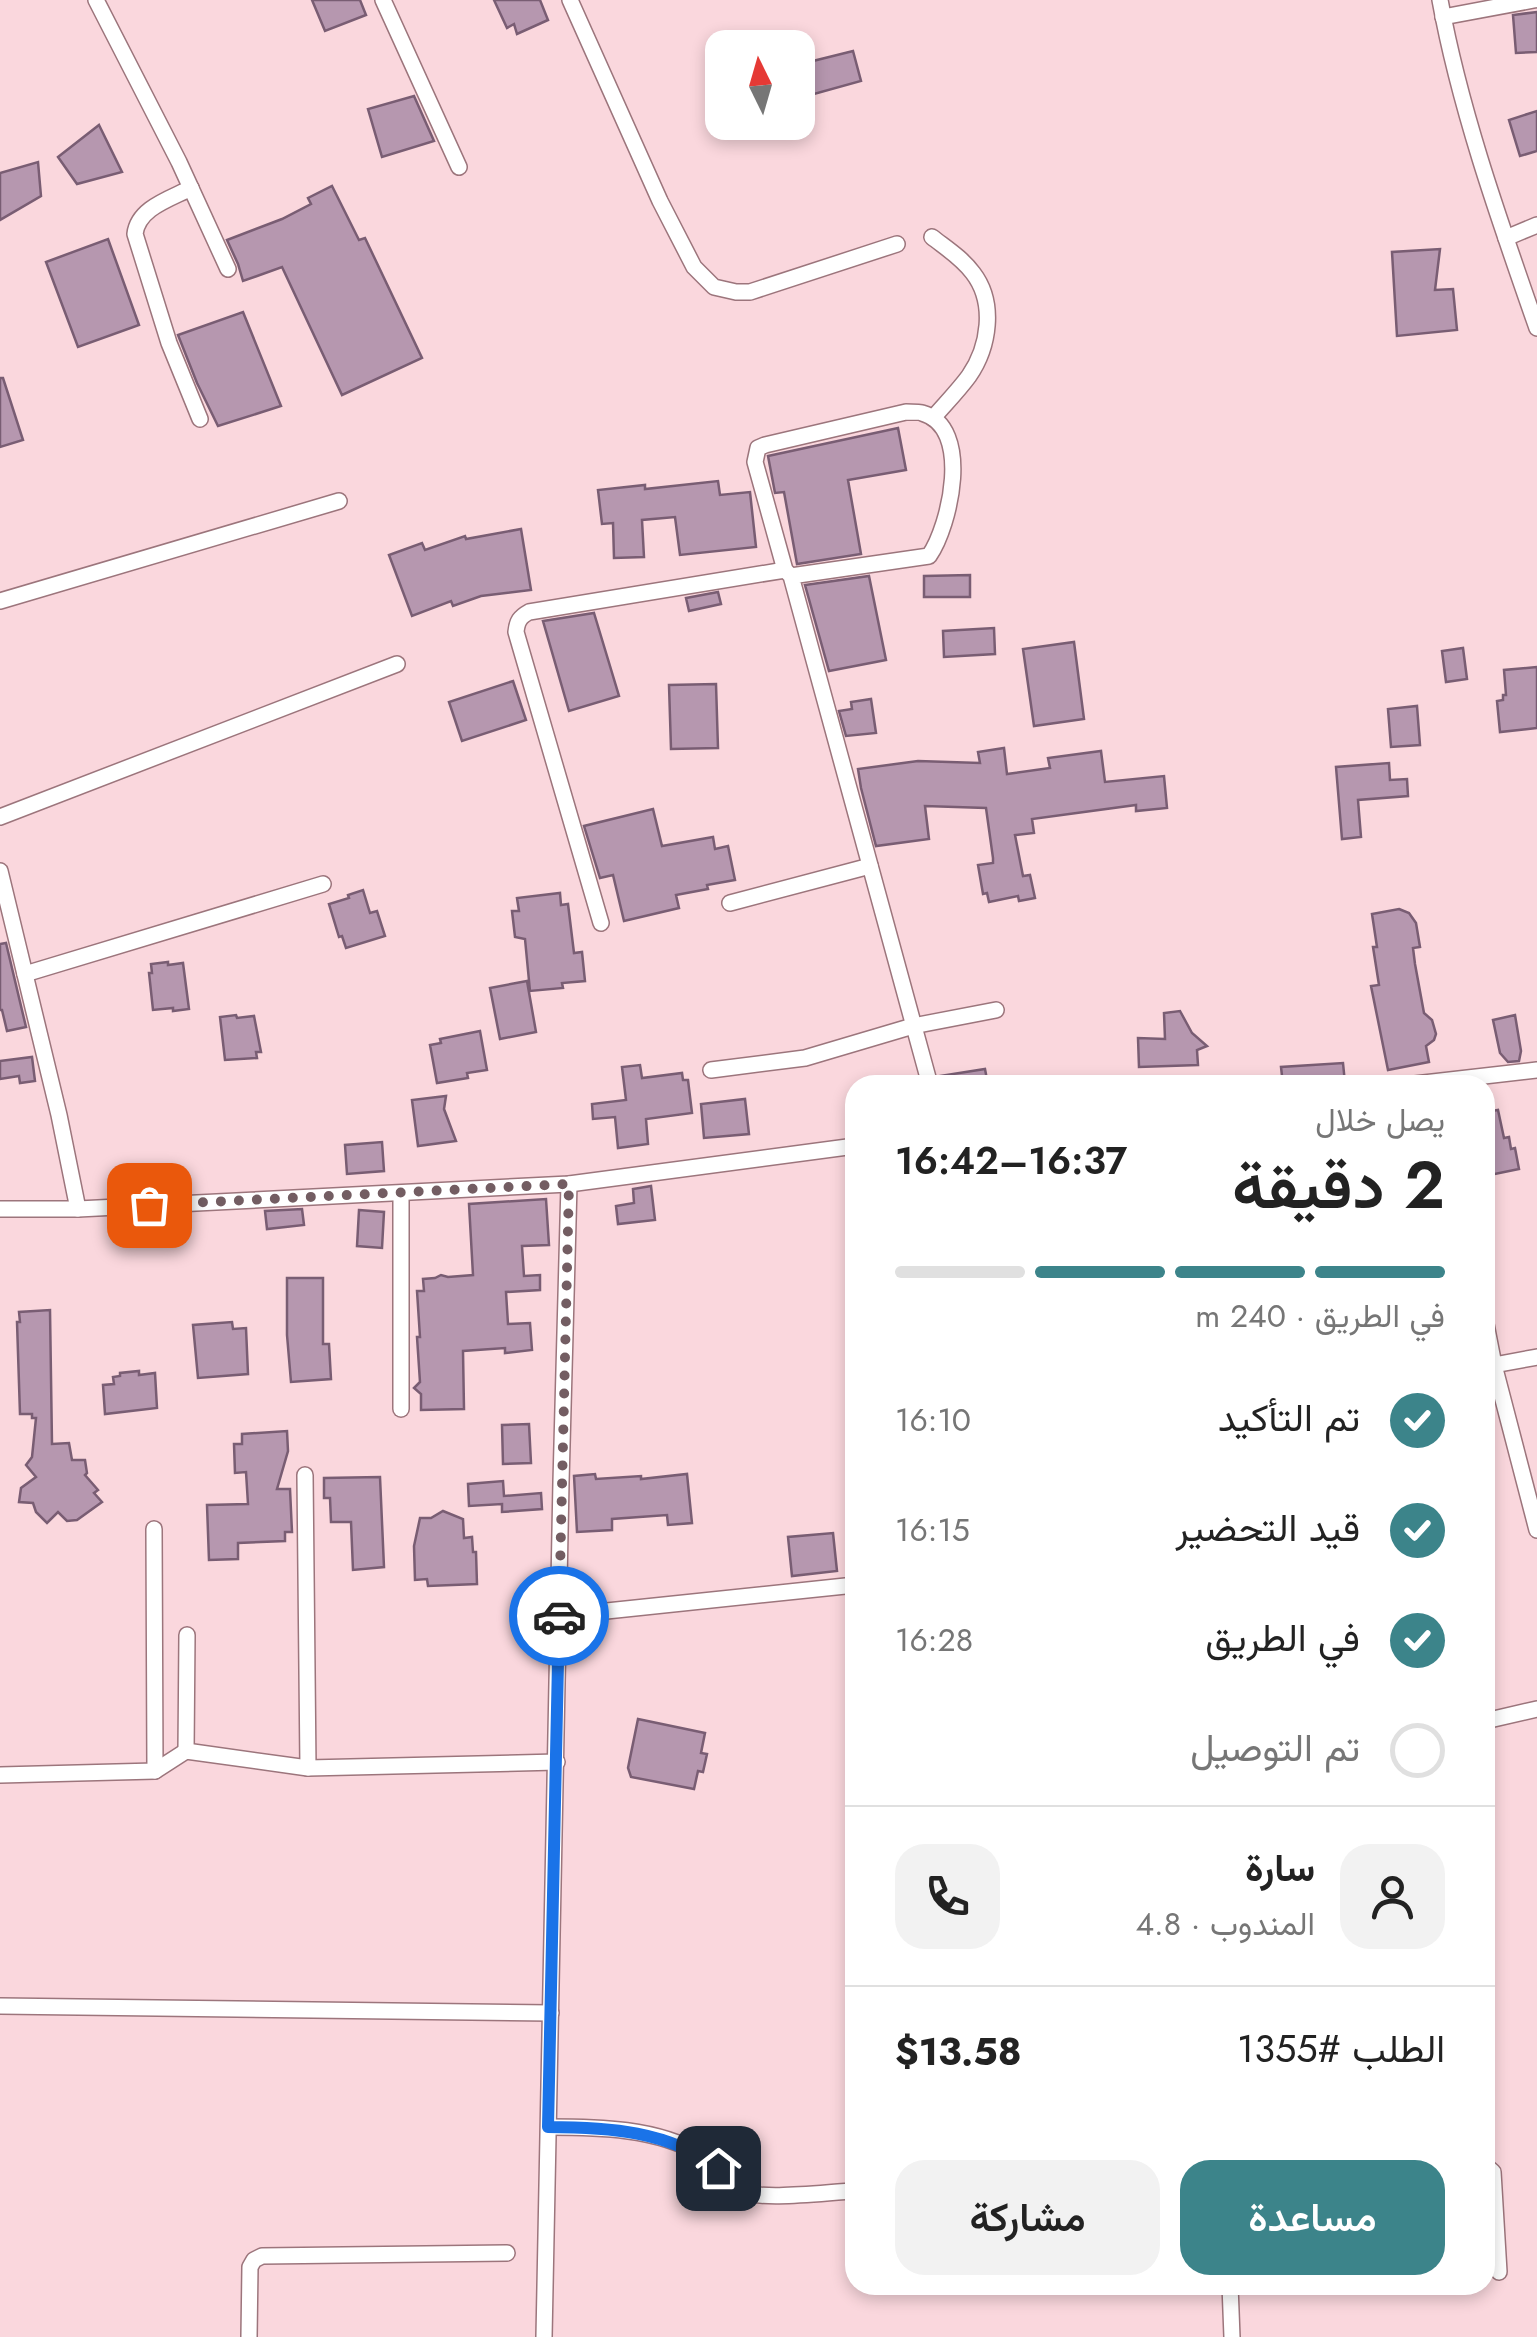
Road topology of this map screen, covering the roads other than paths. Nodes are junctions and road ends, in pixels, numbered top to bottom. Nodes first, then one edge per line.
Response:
1 (96, 0) edge
2 (383, 0) edge
3 (570, 0) edge
4 (1440, 0) edge
5 (1534, 0) edge
6 (1443, 17) junction
7 (459, 167) dead end
8 (191, 188) junction
9 (1537, 224) edge
10 (932, 238) dead end
11 (1506, 238) junction
12 (897, 244) dead end
13 (228, 270) dead end
14 (1537, 328) edge
15 (933, 418) junction
16 (200, 419) dead end
17 (339, 501) dead end
18 (788, 573) junction
19 (0, 602) edge
20 (398, 664) dead end
21 (0, 816) edge
22 (870, 866) junction
23 (0, 871) edge
24 (323, 884) dead end
25 (730, 903) dead end
26 (601, 923) dead end
27 (25, 974) junction
28 (996, 1010) dead end
29 (913, 1026) junction
30 (711, 1070) dead end
31 (1537, 1070) edge
32 (927, 1075) edge
33 (1495, 1075) edge
34 (845, 1147) edge
35 (569, 1184) junction
36 (400, 1193) junction
37 (0, 1209) edge
38 (78, 1209) junction
39 (1537, 1357) edge
40 (1495, 1365) edge
41 (1495, 1369) edge
42 (400, 1409) dead end
43 (305, 1475) dead end
44 (154, 1528) dead end
45 (1537, 1530) edge
46 (845, 1586) edge
47 (558, 1616) junction
48 (188, 1635) dead end
49 (1537, 1708) edge
50 (1495, 1718) edge
51 (186, 1751) junction
52 (556, 1762) junction
53 (308, 1768) junction
54 (155, 1771) junction
55 (0, 1776) edge
56 (0, 2006) edge
57 (551, 2013) junction
58 (548, 2127) junction
59 (845, 2191) edge
60 (1495, 2205) edge
61 (507, 2254) dead end
62 (1499, 2272) dead end
63 (1230, 2295) edge
64 (248, 2337) edge
65 (544, 2337) edge
66 (1232, 2337) edge

1 - 8 street
2 - 7 street
3 - 12 street
4 - 6 street
5 - 6 street
6 - 11 street
8 - 13 street
8 - 16 street
9 - 11 street
10 - 15 street
11 - 14 street
15 - 18 street
15 - 18 street
17 - 19 street
18 - 22 street
18 - 26 street
20 - 21 street
22 - 25 street
22 - 29 street
23 - 27 street
24 - 27 street
27 - 38 street
28 - 29 street
29 - 30 street
29 - 32 street
31 - 33 street
34 - 35 street
35 - 36 street
35 - 47 street
36 - 38 street
36 - 42 street
37 - 38 street
39 - 40 street
41 - 45 street
43 - 53 street
44 - 54 street
46 - 47 street
47 - 52 street
48 - 51 street
49 - 50 street
51 - 53 street
51 - 54 street
52 - 53 street
52 - 57 street
54 - 55 street
56 - 57 street
57 - 58 street
58 - 59 street
58 - 65 street
60 - 62 street
61 - 64 street
63 - 66 street

